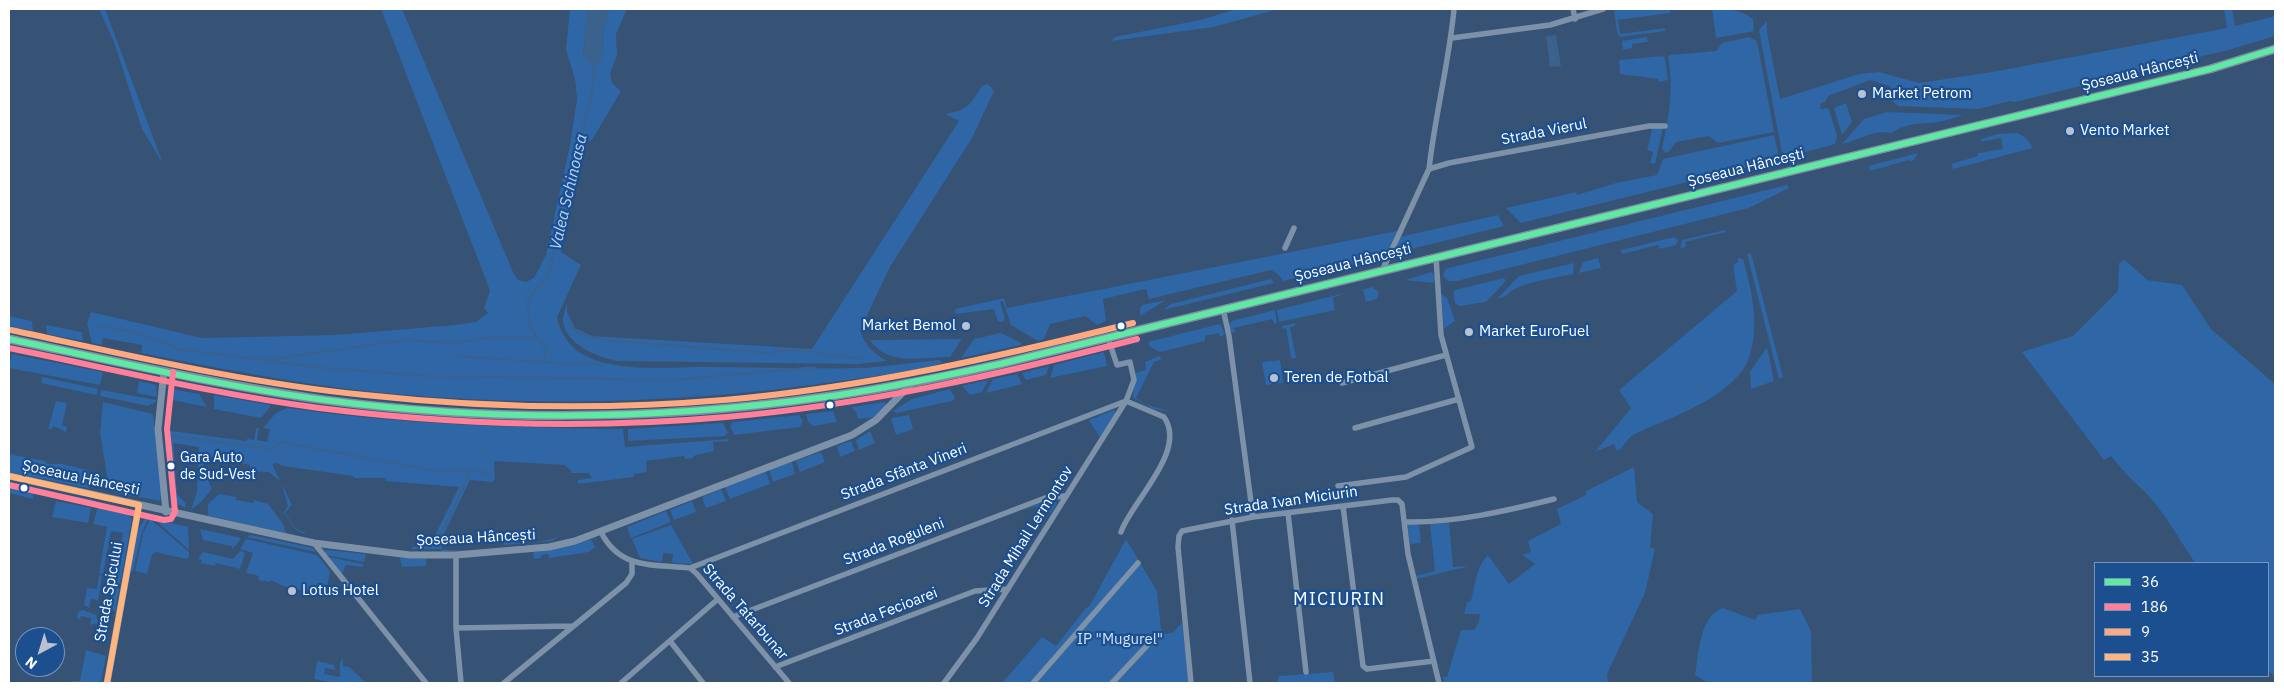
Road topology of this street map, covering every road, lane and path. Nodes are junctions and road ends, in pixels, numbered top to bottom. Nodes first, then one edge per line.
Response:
1 (1454, 9) edge
2 (1573, 9) edge
3 (1603, 9) edge
4 (1575, 19) junction
5 (1452, 38) junction
6 (2275, 49) edge
7 (1665, 126) dead end
8 (1429, 169) junction
9 (1294, 228) dead end
10 (1285, 248) dead end
11 (1436, 257) junction
12 (1382, 270) junction
13 (1223, 309) junction
14 (1108, 338) junction
15 (9, 339) edge
16 (1446, 354) junction
17 (164, 371) junction
18 (912, 383) junction
19 (1342, 383) dead end
20 (1459, 399) junction
21 (1126, 401) junction
22 (1355, 428) dead end
23 (9, 476) edge
24 (1338, 486) dead end
25 (1065, 496) junction
26 (1554, 499) dead end
27 (139, 505) junction
28 (1343, 506) junction
29 (166, 512) junction
30 (1288, 513) junction
31 (1253, 517) junction
32 (1232, 520) junction
33 (1405, 522) junction
34 (602, 532) junction
35 (1121, 532) dead end
36 (314, 544) junction
37 (456, 555) junction
38 (632, 562) junction
39 (1138, 563) dead end
40 (690, 568) junction
41 (1007, 589) junction
42 (718, 600) junction
43 (733, 617) junction
44 (573, 626) junction
45 (456, 628) junction
46 (1156, 636) dead end
47 (670, 641) junction
48 (1434, 660) junction
49 (775, 667) junction
50 (1306, 672) dead end
51 (106, 683) edge
52 (426, 683) edge
53 (461, 683) edge
54 (504, 683) edge
55 (621, 683) edge
56 (703, 683) edge
57 (789, 683) edge
58 (944, 683) edge
59 (1033, 683) edge
60 (1112, 683) edge
61 (1191, 683) edge
62 (1250, 683) edge
63 (1439, 683) edge

1 - 5 street
2 - 4 street
3 - 4 street
4 - 5 street
5 - 8 street
6 - 11 highway, Șoseaua Hâncești
7 - 8 street, Strada Vierul
8 - 12 street
9 - 10 street
11 - 12 highway, Șoseaua Hâncești
11 - 16 street
12 - 13 highway, Șoseaua Hâncești
13 - 14 highway, Șoseaua Hâncești
13 - 31 street
14 - 18 highway, Șoseaua Hâncești
14 - 21 street, Strada Mihail Lermontov
15 - 17 highway, Șoseaua Hâncești
16 - 19 street
16 - 20 street
17 - 18 highway, Șoseaua Hâncești
17 - 29 street
18 - 34 street, Șoseaua Hâncești
20 - 22 street
20 - 24 street
21 - 25 street, Strada Mihail Lermontov
21 - 35 street
21 - 40 street, Strada Sfânta Vineri
23 - 27 street, Șoseaua Hâncești
25 - 41 street, Strada Mihail Lermontov
25 - 43 street, Strada Roguleni
26 - 33 street
27 - 29 street, Șoseaua Hâncești
27 - 51 street, Strada Spicului
28 - 30 street, Strada Ivan Miciurin
28 - 33 street, Strada Ivan Miciurin
28 - 48 street
29 - 36 street, Șoseaua Hâncești
30 - 31 street, Strada Ivan Miciurin
30 - 50 street
31 - 32 street, Strada Ivan Miciurin
32 - 61 street, Strada Ivan Miciurin
32 - 62 street
33 - 48 street
34 - 37 street, Șoseaua Hâncești
34 - 38 street, Strada Tatarbunar
36 - 37 street, Șoseaua Hâncești
36 - 52 street
37 - 45 street
38 - 40 street, Strada Tatarbunar
38 - 44 street
39 - 59 street
40 - 42 street, Strada Tatarbunar
41 - 49 street, Strada Fecioarei
41 - 58 street, Strada Mihail Lermontov
42 - 43 street, Strada Tatarbunar
42 - 47 street
43 - 49 street, Strada Tatarbunar
44 - 45 street
44 - 54 street
45 - 53 street
46 - 60 street
47 - 55 street
47 - 56 street
48 - 63 street
49 - 57 street, Strada Tatarbunar

